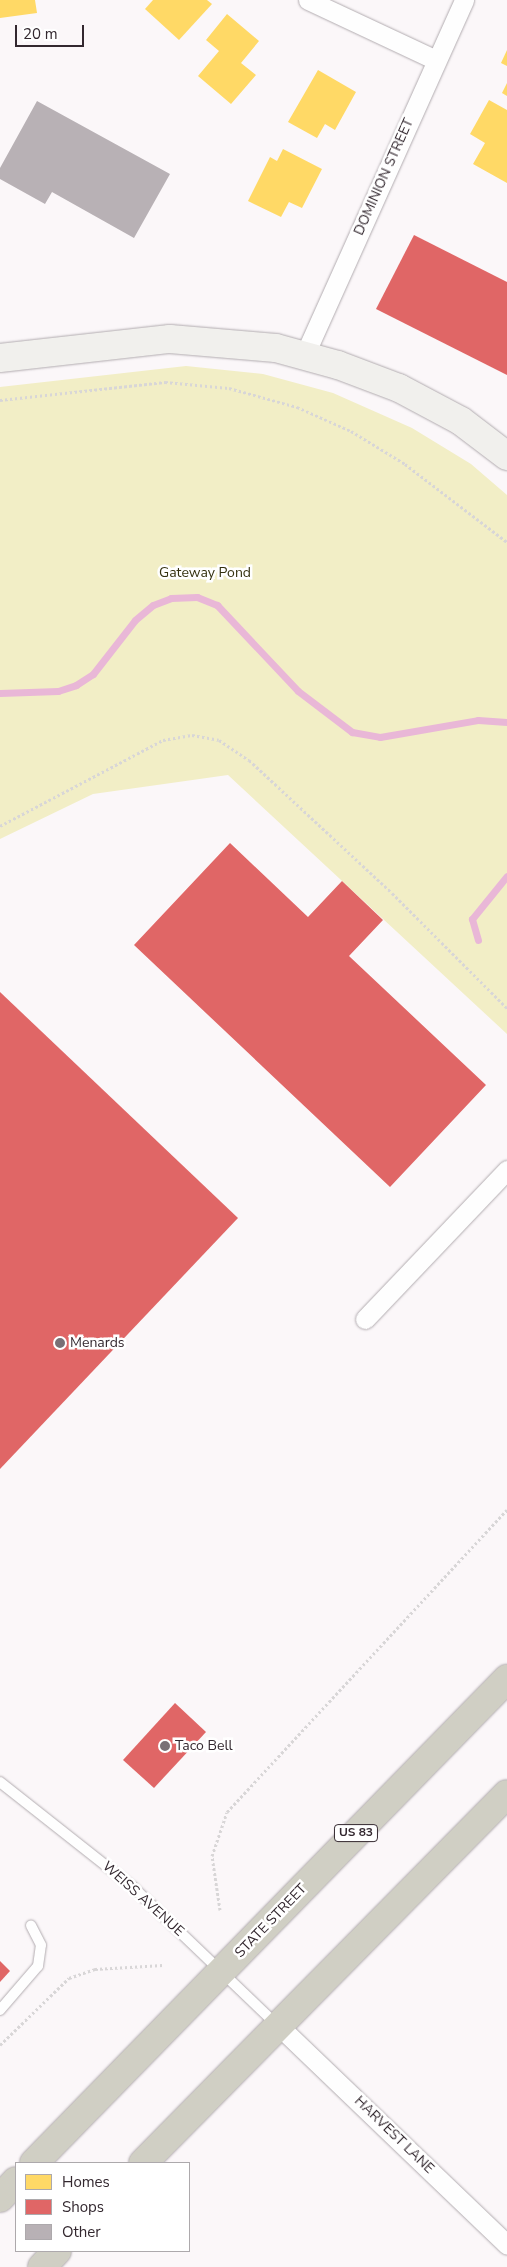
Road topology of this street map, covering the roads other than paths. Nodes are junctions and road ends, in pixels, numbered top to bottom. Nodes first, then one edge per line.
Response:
1 (308, 0) edge
2 (464, 0) edge
3 (436, 60) junction
4 (305, 354) junction
5 (0, 358) edge
6 (507, 456) edge
7 (507, 1170) edge
8 (365, 1319) dead end
9 (507, 1678) edge
10 (0, 1782) edge
11 (507, 1794) edge
12 (31, 1925) dead end
13 (222, 1971) junction
14 (0, 2010) edge
15 (278, 2026) junction
16 (35, 2162) edge
17 (144, 2162) edge
18 (15, 2183) edge
19 (0, 2198) edge
20 (507, 2245) edge
21 (57, 2252) edge
22 (42, 2267) edge

1 - 3 street
2 - 3 street, DOMINION STREET
3 - 4 street, DOMINION STREET
4 - 5 street
4 - 6 street
7 - 8 street
9 - 13 highway, STATE STREET / US 83
10 - 13 lane, WEISS AVENUE
11 - 15 highway
12 - 14 lane
13 - 15 lane, WEISS AVENUE
13 - 16 highway, STATE STREET / US 83
15 - 17 highway
15 - 20 street, HARVEST LANE
18 - 19 highway
21 - 22 highway

